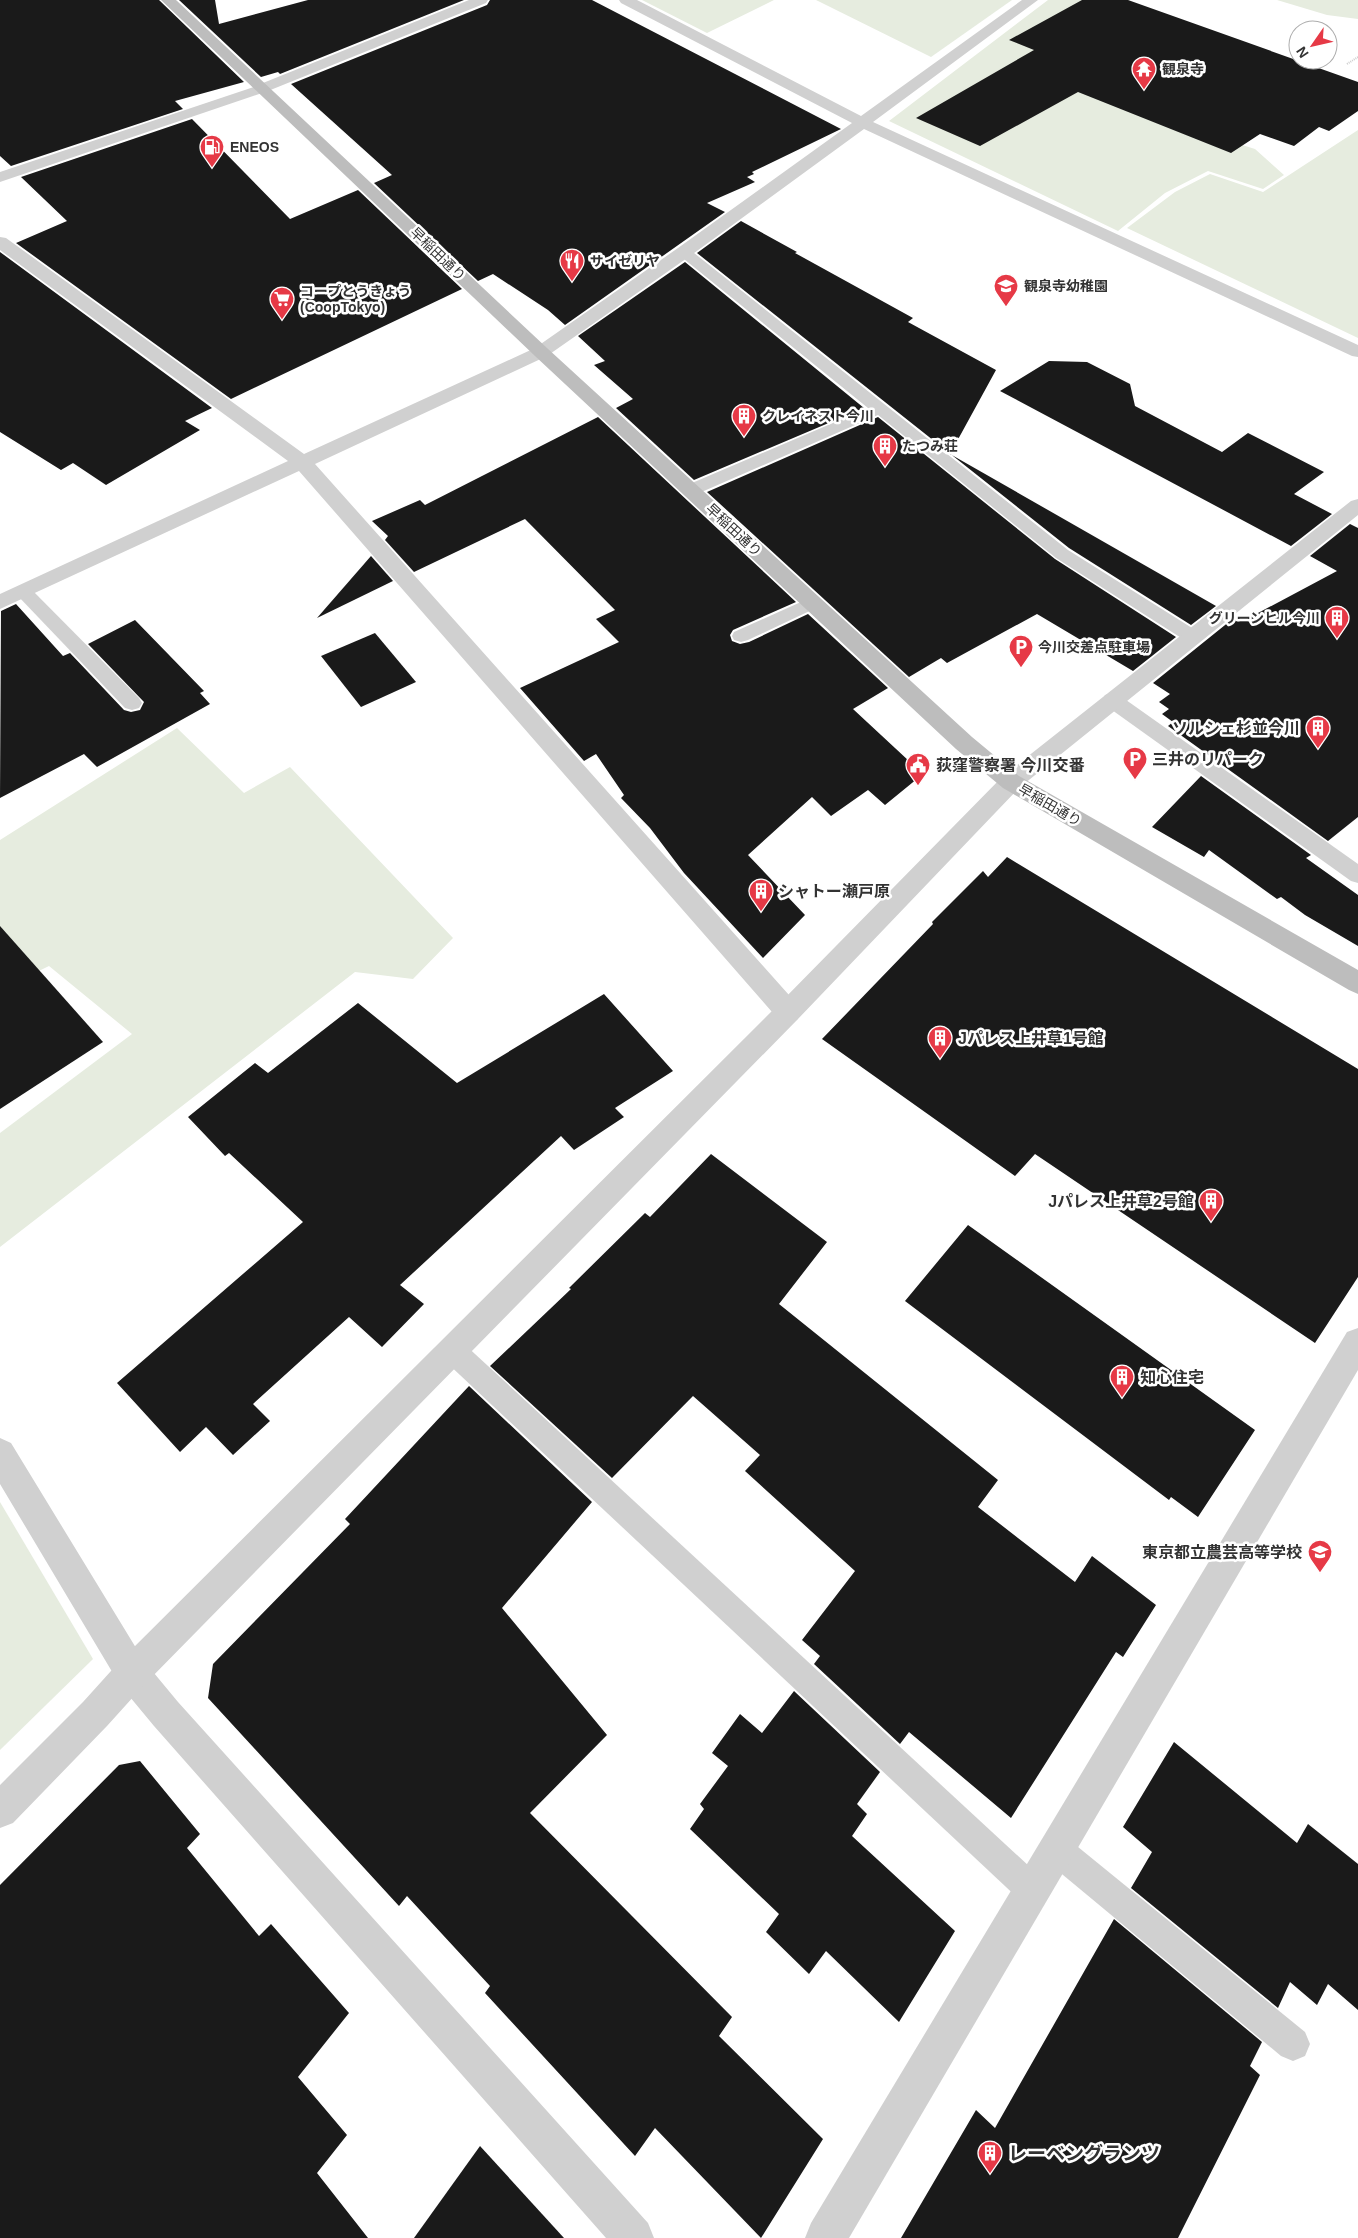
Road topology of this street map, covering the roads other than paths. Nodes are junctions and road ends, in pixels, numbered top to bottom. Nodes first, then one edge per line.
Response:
1 (168, 0) edge
2 (481, 0) edge
3 (626, 0) edge
4 (1032, 0) edge
5 (263, 88) junction
6 (864, 123) junction
7 (0, 177) edge
8 (0, 242) edge
9 (684, 252) junction
10 (541, 352) junction
11 (1358, 352) edge
12 (879, 409) junction
13 (302, 462) junction
14 (691, 490) junction
15 (1358, 505) edge
16 (23, 592) junction
17 (0, 602) edge
18 (812, 603) junction
19 (741, 636) dead end
20 (1194, 637) junction
21 (1112, 700) junction
22 (132, 703) dead end
23 (1011, 782) junction
24 (1358, 875) edge
25 (1358, 983) edge
26 (788, 1012) junction
27 (1358, 1342) edge
28 (453, 1351) junction
29 (0, 1454) edge
30 (132, 1673) junction
31 (0, 1810) edge
32 (1056, 1849) junction
33 (1033, 1891) junction
34 (1293, 2044) dead end
35 (633, 2238) edge
36 (826, 2238) edge

1 - 5 main road, 早稲田通り
2 - 5 street
3 - 6 street
4 - 6 street
5 - 7 street
5 - 10 main road, 早稲田通り
6 - 9 street
6 - 11 street
8 - 13 street
9 - 10 street
9 - 12 lane
10 - 13 street
10 - 14 main road, 早稲田通り
12 - 14 lane
12 - 20 lane
13 - 16 street
13 - 26 street
14 - 18 main road, 早稲田通り
15 - 20 street
16 - 17 street
16 - 22 lane
18 - 19 lane
18 - 23 main road, 早稲田通り
20 - 21 street
21 - 23 street
21 - 24 lane
23 - 25 main road, 早稲田通り
23 - 26 street
26 - 28 street
27 - 32 street
28 - 30 street
28 - 33 lane
29 - 30 street
30 - 31 street
30 - 35 street
32 - 33 street
32 - 34 lane
33 - 36 street

